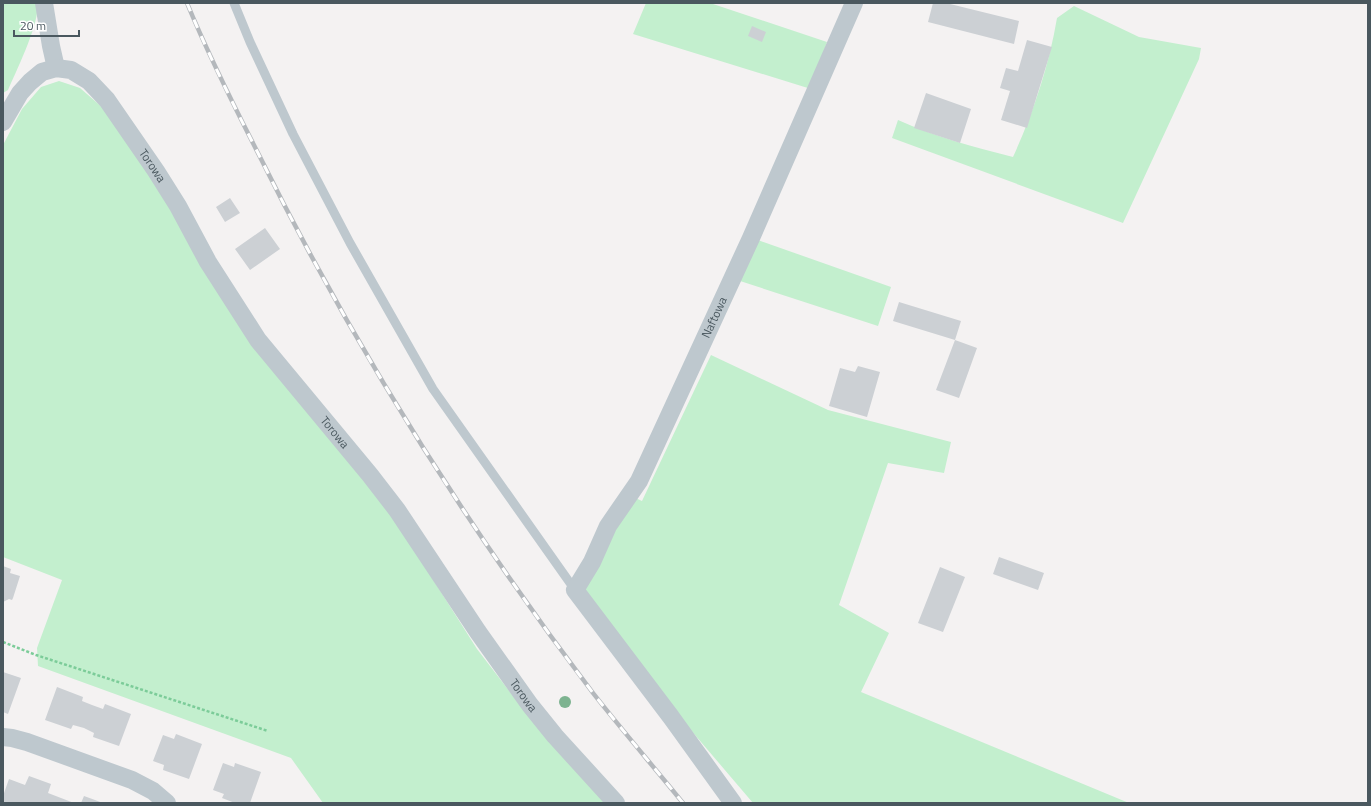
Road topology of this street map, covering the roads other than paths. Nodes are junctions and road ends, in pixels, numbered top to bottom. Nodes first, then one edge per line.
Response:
1 (44, 3) edge
2 (234, 3) edge
3 (854, 3) edge
4 (56, 68) junction
5 (3, 122) edge
6 (575, 590) junction
7 (3, 737) edge
8 (167, 803) edge
9 (616, 803) edge
10 (734, 803) edge

1 - 4 street
2 - 6 lane
3 - 6 street, Naftowa
4 - 5 street
4 - 9 street, Torowa
6 - 10 street
7 - 8 street

